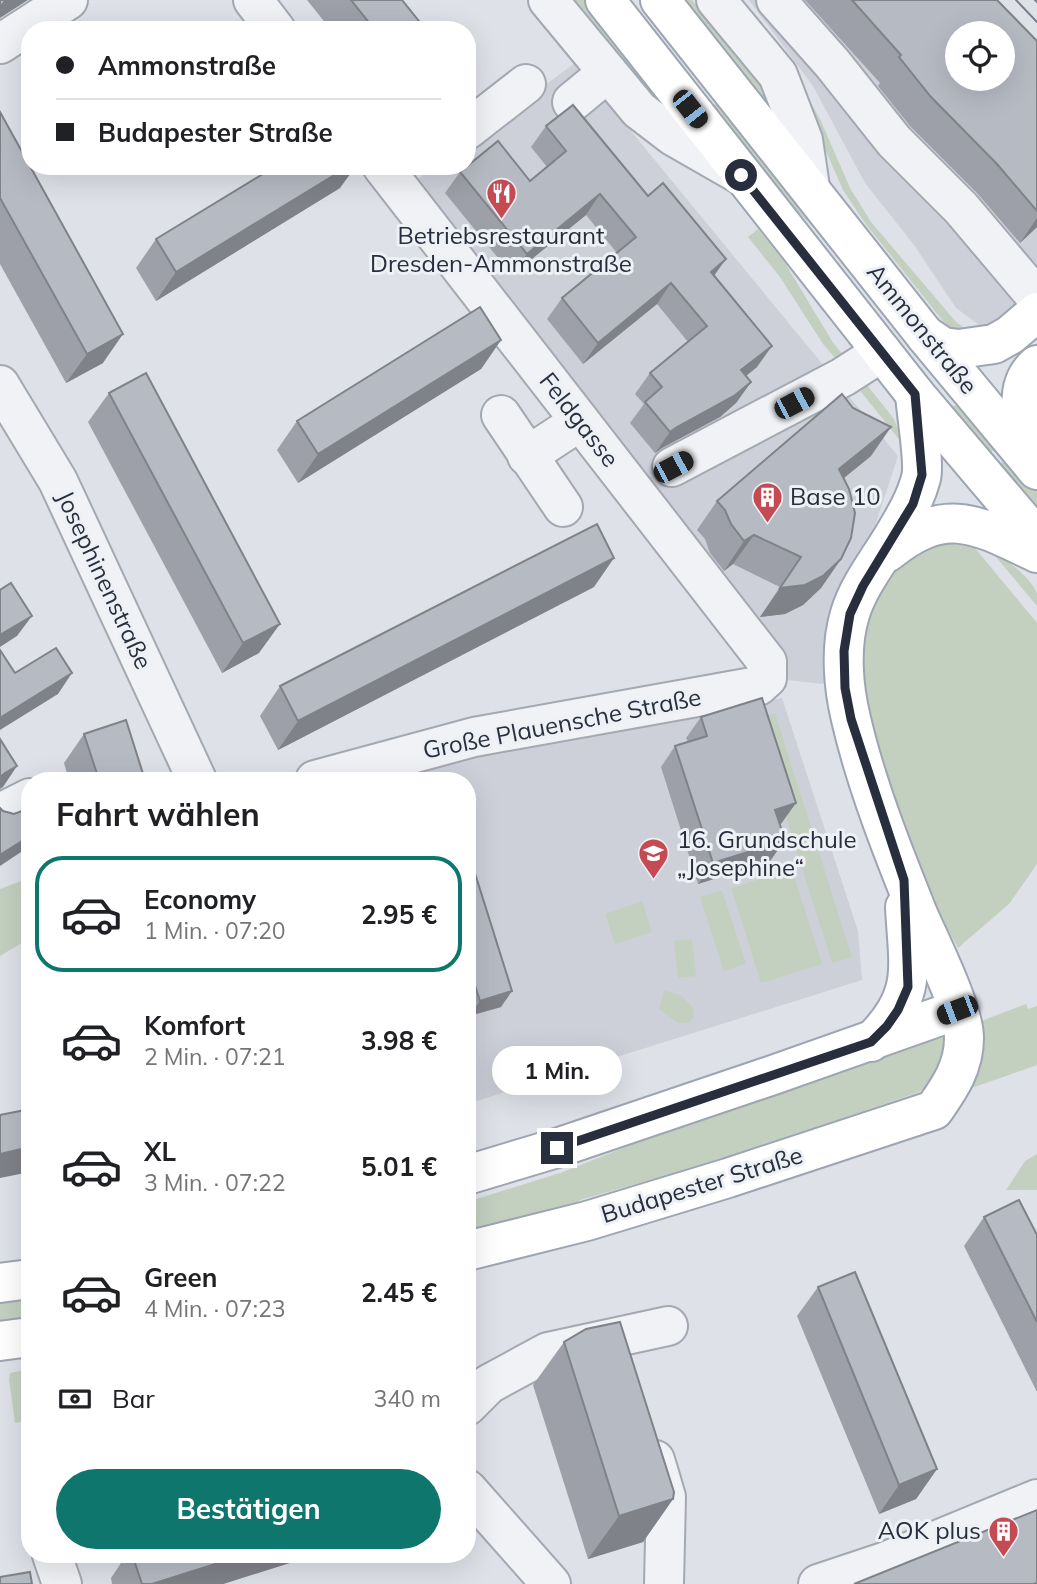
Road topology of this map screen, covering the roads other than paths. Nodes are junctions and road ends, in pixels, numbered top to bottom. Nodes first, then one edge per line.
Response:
1 (68, 0) edge
2 (253, 0) edge
3 (548, 0) edge
4 (605, 0) edge
5 (660, 0) edge
6 (716, 0) edge
7 (776, 0) edge
8 (36, 21) edge
9 (269, 21) edge
10 (21, 30) edge
11 (0, 44) edge
12 (607, 74) junction
13 (526, 84) dead end
14 (572, 103) edge
15 (476, 123) edge
16 (401, 175) edge
17 (741, 175) junction
18 (810, 187) junction
19 (1034, 289) edge
20 (925, 335) junction
21 (882, 352) junction
22 (1037, 365) edge
23 (1, 391) edge
24 (915, 394) junction
25 (502, 415) dead end
26 (579, 422) junction
27 (527, 456) junction
28 (673, 467) dead end
29 (1037, 470) edge
30 (563, 507) dead end
31 (1037, 538) edge
32 (1037, 553) edge
33 (880, 558) junction
34 (767, 678) joint
35 (193, 772) edge
36 (345, 772) edge
37 (21, 802) edge
38 (0, 813) edge
39 (904, 880) junction
40 (957, 1010) junction
41 (871, 1042) junction
42 (476, 1172) edge
43 (476, 1249) edge
44 (21, 1280) edge
45 (0, 1283) edge
46 (668, 1326) dead end
47 (21, 1338) edge
48 (0, 1341) edge
49 (476, 1397) edge
50 (644, 1422) edge
51 (476, 1499) edge
52 (1037, 1499) edge
53 (551, 1584) edge
54 (664, 1584) edge
55 (818, 1584) edge

1 - 8 street
2 - 9 street
3 - 12 street, Ammonstraße
4 - 17 main road, Ammonstraße
5 - 18 main road, Ammonstraße
6 - 18 street, Ammonstraße
7 - 19 street
10 - 11 street
12 - 14 street
12 - 17 street, Ammonstraße
13 - 15 street
16 - 26 street, Feldgasse
17 - 21 main road, Ammonstraße
18 - 20 main road, Ammonstraße
19 - 20 main road
20 - 29 main road, Ammonstraße
21 - 24 main road, Ammonstraße
21 - 28 street
22 - 29 main road
23 - 35 street, Josephinenstraße
24 - 31 main road, Ammonstraße
24 - 33 main road
25 - 27 street
26 - 27 street
26 - 34 street, Feldgasse
27 - 30 street
32 - 33 main road
33 - 39 main road
34 - 36 street, Große Plauensche Straße
37 - 38 street
39 - 40 main road
39 - 41 main road
40 - 41 main road
40 - 43 main road, Budapester Straße
41 - 42 main road
44 - 45 main road
46 - 49 street
47 - 48 main road
50 - 54 street
51 - 53 street
52 - 55 street

